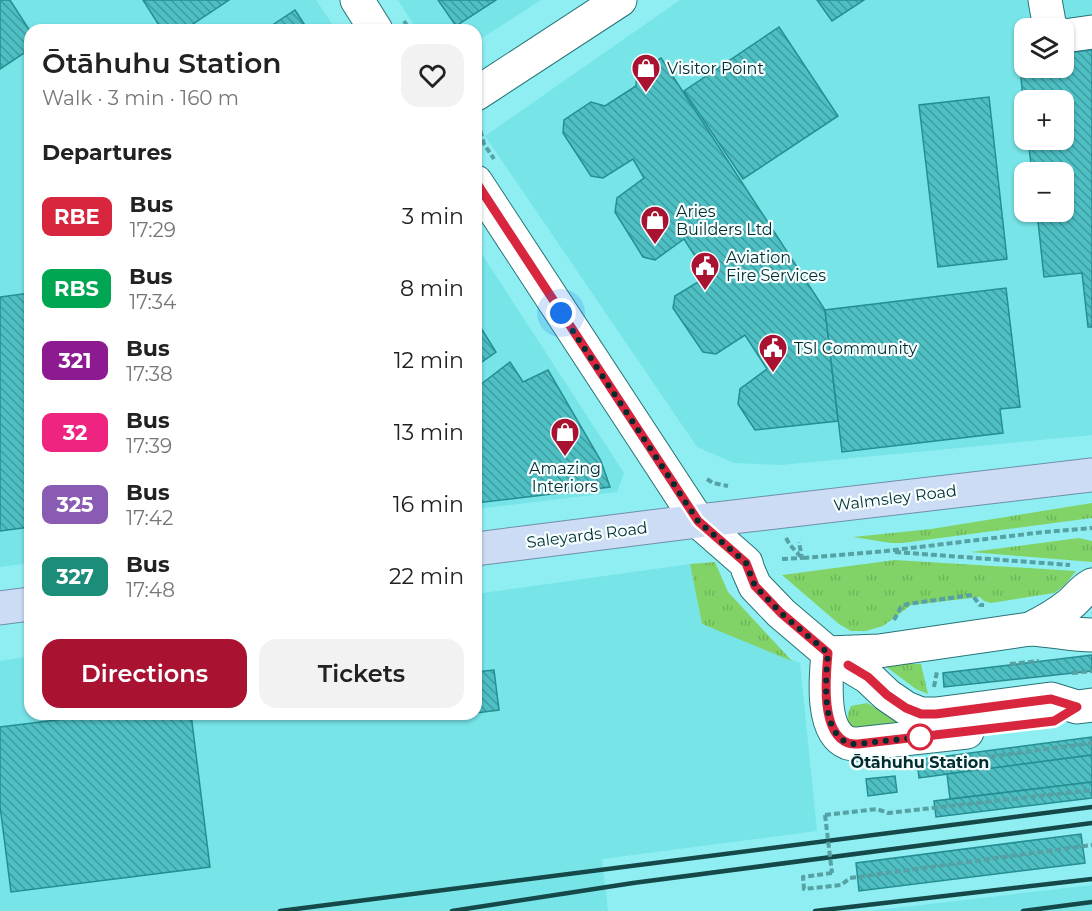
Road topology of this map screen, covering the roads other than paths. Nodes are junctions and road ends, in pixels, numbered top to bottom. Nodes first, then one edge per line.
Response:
1 (357, 0) edge
2 (620, 0) edge
3 (1045, 0) edge
4 (1048, 18) edge
5 (372, 24) edge
6 (1092, 32) edge
7 (1074, 35) edge
8 (482, 90) edge
9 (482, 191) edge
10 (1092, 475) edge
11 (698, 521) junction
12 (482, 548) edge
13 (1083, 575) edge
14 (24, 605) edge
15 (0, 608) edge
16 (1030, 629) junction
17 (1091, 649) edge
18 (828, 653) junction
19 (1087, 698) edge

1 - 5 street
2 - 8 street
3 - 4 street
6 - 7 street
9 - 11 street
10 - 11 main road, Walmsley Road
11 - 12 main road, Saleyards Road
11 - 18 street
13 - 16 street
14 - 15 main road
16 - 17 street
16 - 18 street
18 - 19 street
18 - 19 street

